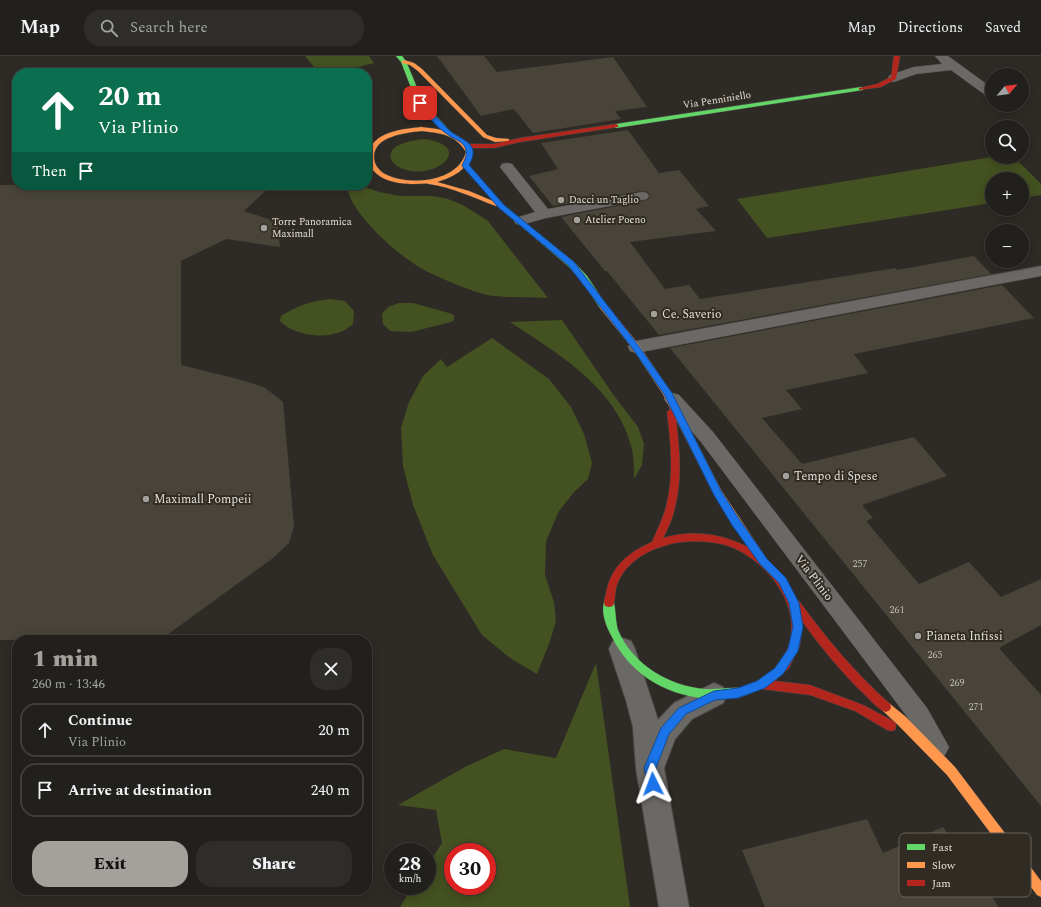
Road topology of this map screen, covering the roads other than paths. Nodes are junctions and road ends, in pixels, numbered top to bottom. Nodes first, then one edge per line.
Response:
1 (897, 56) edge
2 (941, 56) edge
3 (402, 59) edge
4 (952, 66) junction
5 (894, 78) junction
6 (985, 88) edge
7 (405, 123) dead end
8 (448, 133) junction
9 (393, 134) junction
10 (520, 140) junction
11 (468, 146) junction
12 (372, 151) edge
13 (372, 164) edge
14 (465, 165) junction
15 (508, 167) dead end
16 (431, 182) junction
17 (642, 196) dead end
18 (502, 207) junction
19 (544, 214) junction
20 (520, 221) junction
21 (1041, 272) edge
22 (636, 347) junction
23 (667, 393) junction
24 (657, 542) junction
25 (764, 562) junction
26 (794, 603) junction
27 (622, 650) junction
28 (761, 684) junction
29 (714, 696) junction
30 (650, 768) junction
31 (951, 771) junction
32 (998, 833) edge
33 (1031, 878) edge
34 (1041, 891) edge
35 (674, 907) edge

1 - 5 main road
2 - 4 lane
3 - 8 main road, Via Plinio
3 - 10 main road, Via Penniniello
4 - 5 lane
4 - 6 lane
5 - 10 main road, Via Penniniello
7 - 9 main road, Via Plinio
8 - 9 main road, Via Plinio
8 - 11 main road, Via Plinio
9 - 12 main road, Via Plinio
10 - 11 main road, Via Penniniello
11 - 14 main road
13 - 16 main road, Via Plinio
14 - 16 main road, Via Plinio
14 - 18 main road, Via Plinio
15 - 19 lane
16 - 18 main road, Via Plinio
17 - 19 lane
18 - 20 main road, Via Plinio
19 - 20 lane
20 - 22 main road, Via Plinio
21 - 22 lane
22 - 23 main road, Via Plinio
23 - 24 main road, Via Plinio
23 - 25 main road, Via Plinio
23 - 31 lane, Via Plinio
24 - 25 main road, Via Plinio
24 - 27 main road, Via Plinio
25 - 26 main road, Via Plinio
26 - 28 main road, Via Plinio
26 - 31 main road, Via Plinio
27 - 29 main road, Via Plinio
27 - 30 street
28 - 29 main road, Via Plinio
28 - 31 main road, Via Plinio
29 - 30 street
30 - 35 street
31 - 32 main road, Via Plinio
33 - 34 main road, Via Plinio

